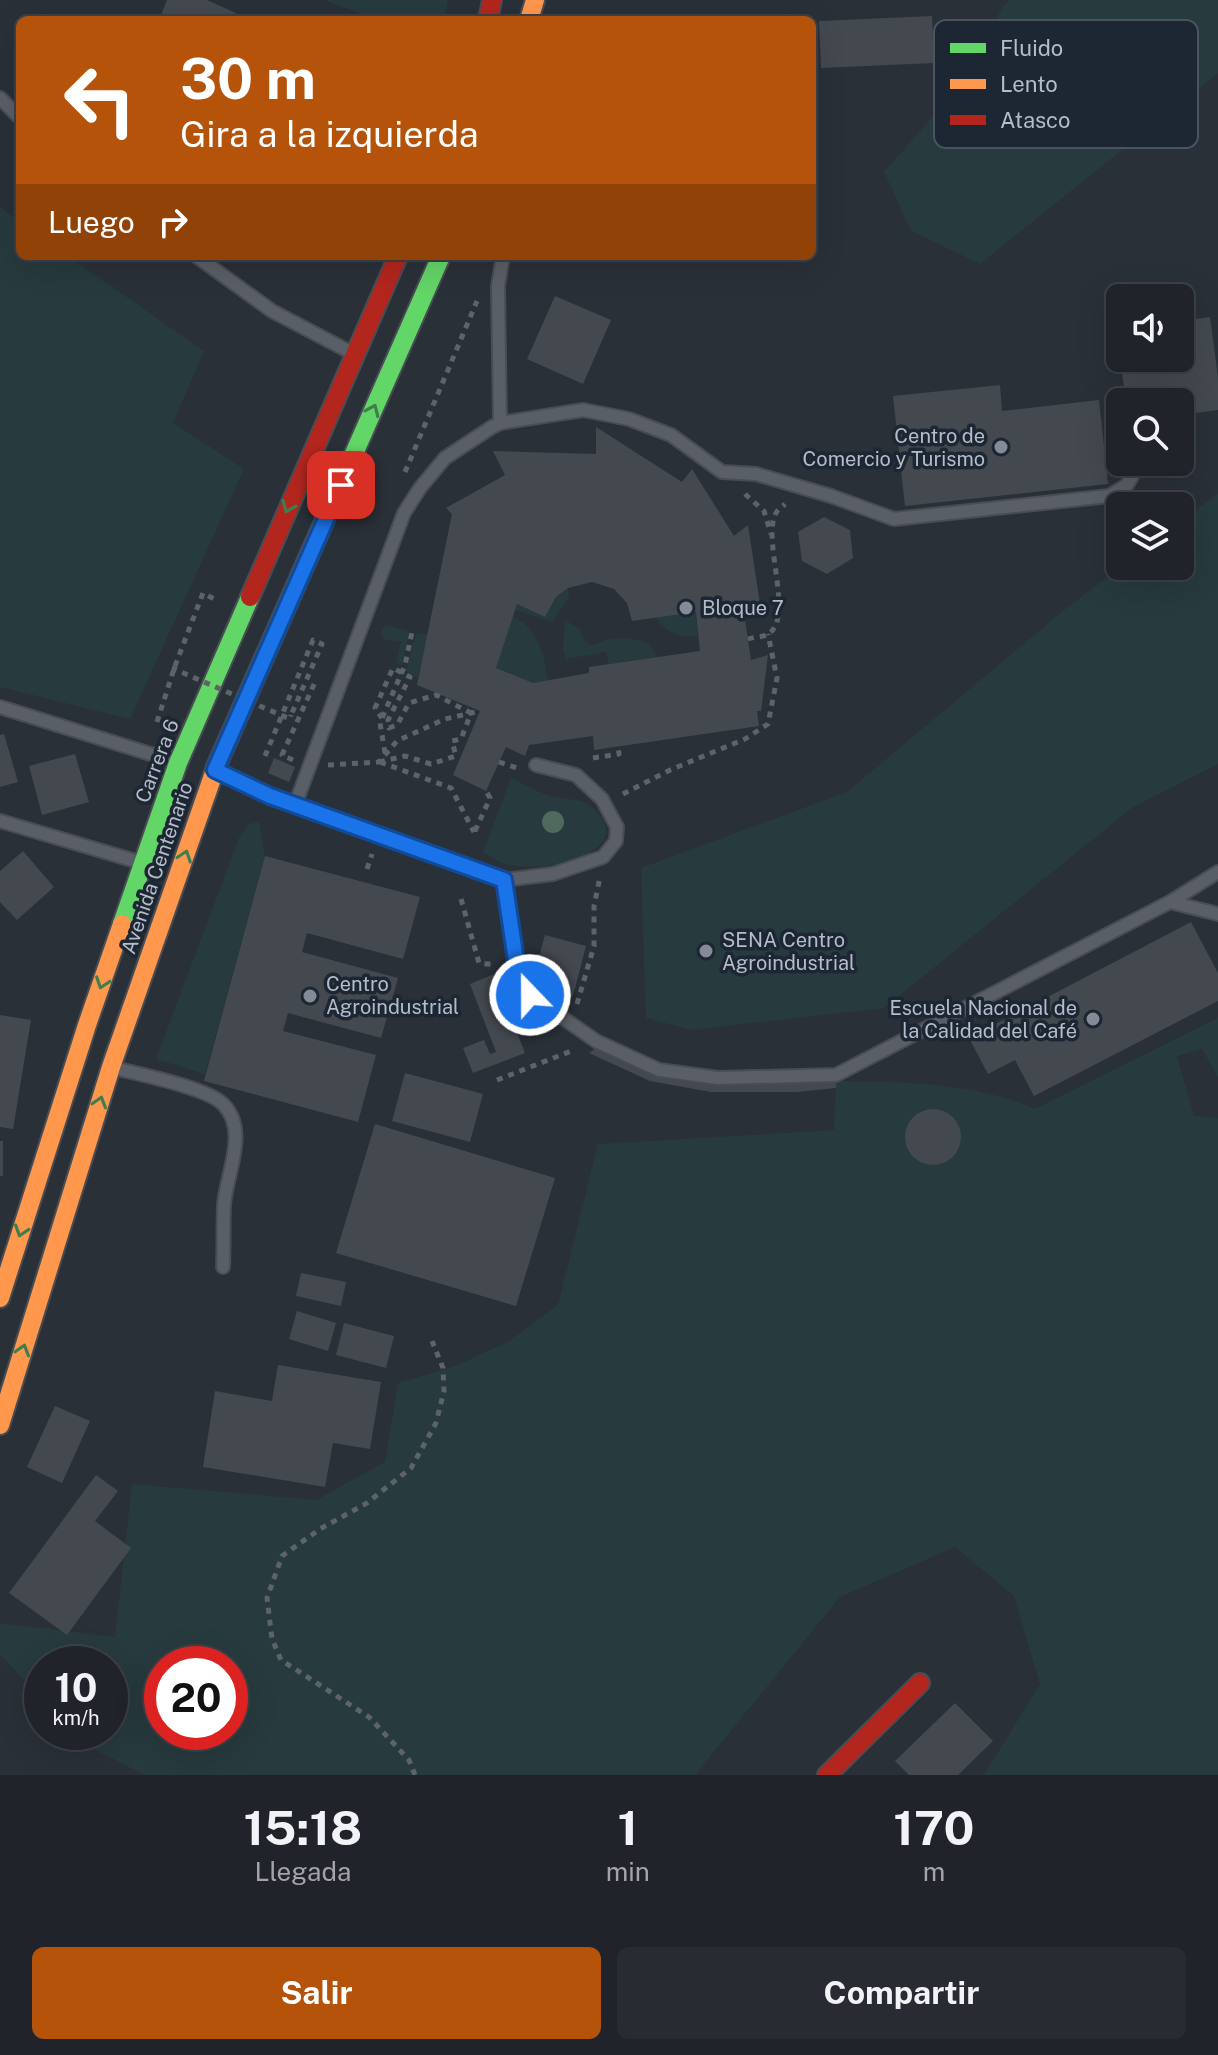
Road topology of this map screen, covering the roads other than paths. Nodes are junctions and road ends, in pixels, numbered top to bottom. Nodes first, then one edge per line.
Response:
1 (0, 98) edge
2 (16, 114) edge
3 (202, 260) edge
4 (396, 260) edge
5 (439, 260) edge
6 (502, 260) edge
7 (354, 354) junction
8 (500, 423) junction
9 (1132, 476) edge
10 (0, 707) edge
11 (178, 763) junction
12 (536, 765) dead end
13 (215, 770) junction
14 (295, 805) junction
15 (0, 821) edge
16 (143, 863) junction
17 (1218, 872) edge
18 (504, 880) junction
19 (1170, 902) junction
20 (1218, 914) edge
21 (111, 1067) junction
22 (223, 1267) dead end
23 (0, 1298) edge
24 (0, 1425) edge
25 (920, 1683) dead end
26 (827, 1775) edge

1 - 2 lane
3 - 7 lane
4 - 7 main road, Carrera 6
13 -> 5 main road, Avenida Centenario
6 - 8 lane
7 -> 11 main road, Carrera 6
8 - 9 lane
8 - 14 lane
10 - 11 lane
11 - 16 main road, Carrera 6
12 - 18 lane
13 - 14 lane
21 -> 13 main road, Avenida Centenario
14 - 18 lane
15 - 16 lane
16 -> 23 main road, Carrera 6
17 - 19 lane
18 - 19 lane
19 - 20 lane
21 - 22 lane
24 -> 21 main road, Avenida Centenario
25 - 26 main road

